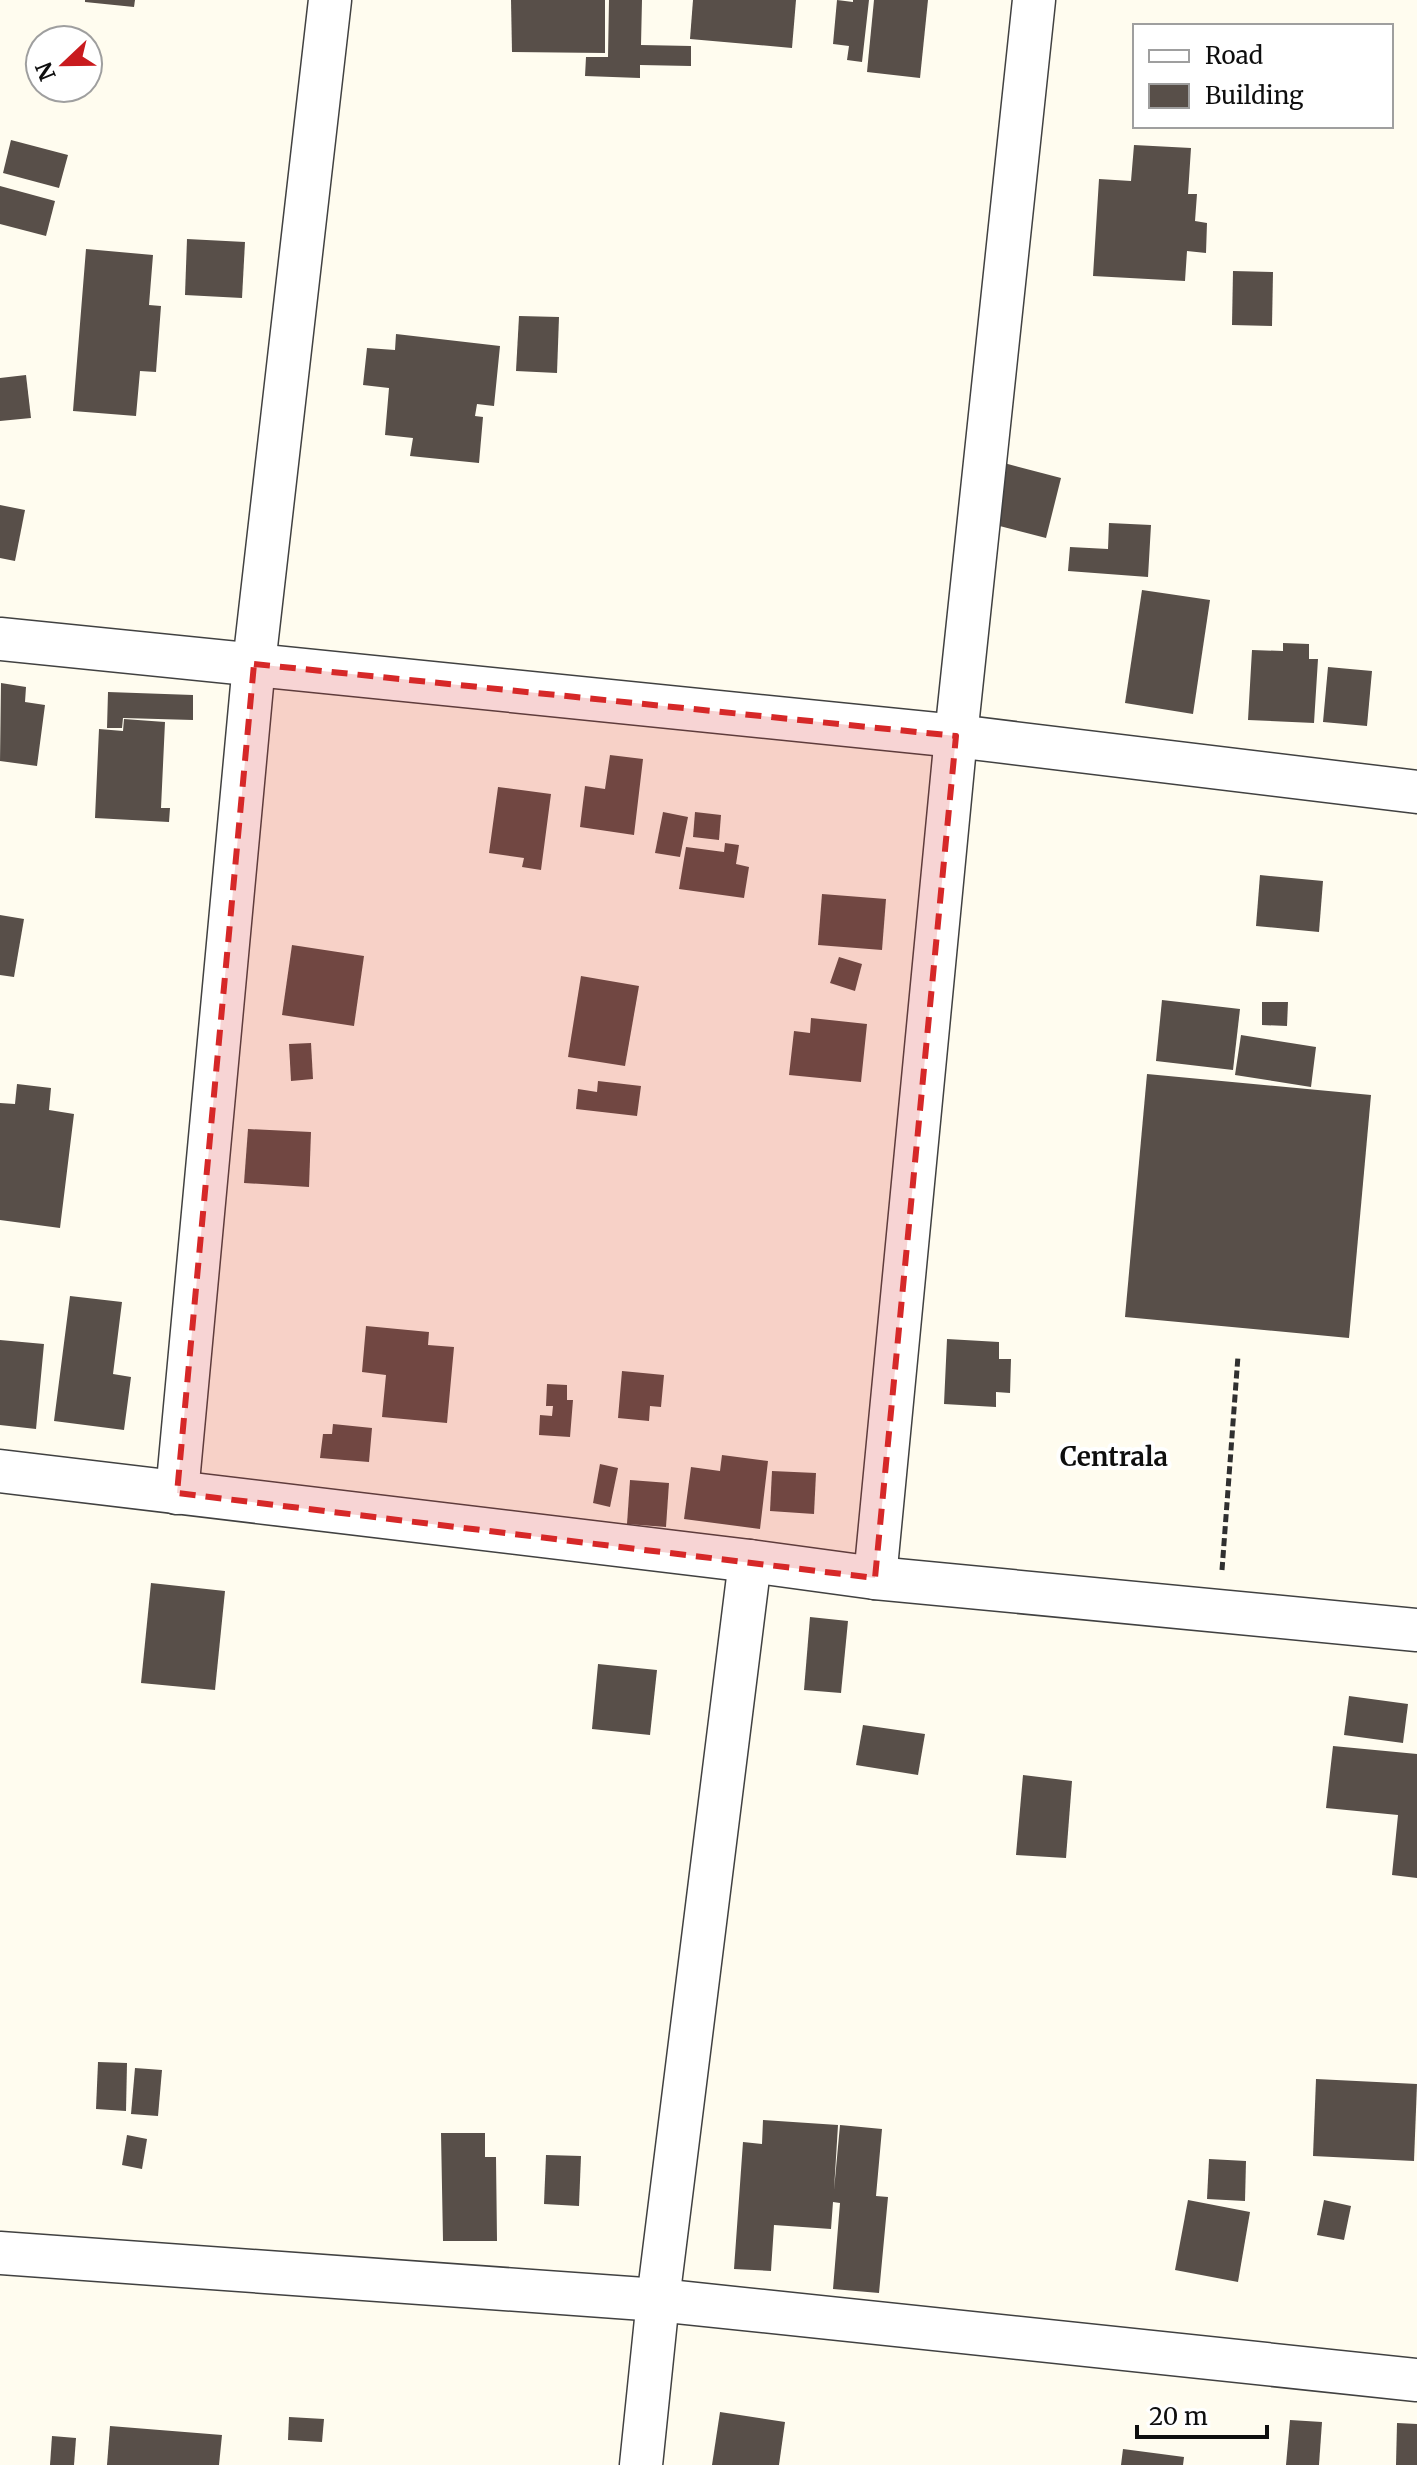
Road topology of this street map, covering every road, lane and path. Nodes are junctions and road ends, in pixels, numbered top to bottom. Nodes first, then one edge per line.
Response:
1 (330, 0) edge
2 (1034, 0) edge
3 (0, 639) edge
4 (254, 664) junction
5 (956, 736) junction
6 (1417, 792) edge
7 (1238, 1356) dead end
8 (0, 1471) edge
9 (177, 1493) junction
10 (750, 1561) junction
11 (875, 1578) junction
12 (1219, 1611) junction
13 (1417, 1630) edge
14 (0, 2253) edge
15 (658, 2300) junction
16 (1417, 2380) edge
17 (641, 2465) edge

1 - 4 street
2 - 5 street
3 - 4 street
4 - 5 street
4 - 9 street
5 - 6 street
5 - 11 street
7 - 12 path
8 - 9 street
9 - 10 street
10 - 11 street
10 - 15 street
11 - 12 street
12 - 13 street
14 - 15 street
15 - 16 street
15 - 17 street

